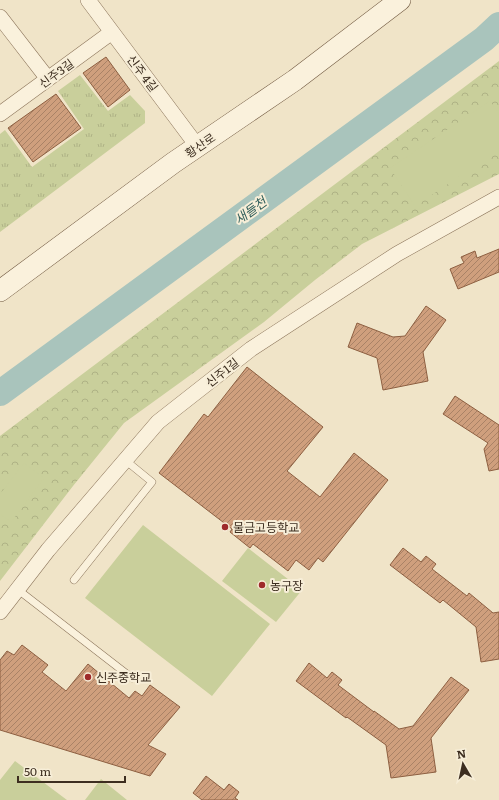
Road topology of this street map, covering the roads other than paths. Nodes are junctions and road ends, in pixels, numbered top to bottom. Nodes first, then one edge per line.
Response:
1 (88, 0) edge
2 (400, 0) edge
3 (0, 17) edge
4 (112, 32) junction
5 (48, 79) junction
6 (0, 114) edge
7 (198, 147) junction
8 (499, 197) edge
9 (0, 291) edge
10 (125, 460) junction
11 (74, 580) dead end
12 (17, 589) junction
13 (0, 612) edge
14 (132, 678) dead end

1 - 4 street, 신주 4길
2 - 7 main road, 황산로
3 - 5 street
4 - 5 street, 신주3길
4 - 7 street, 신주 4길
5 - 6 street, 신주3길
7 - 9 main road, 황산로
8 - 10 street, 신주1길
10 - 11 lane
10 - 12 street, 신주1길
12 - 13 street, 신주1길
12 - 14 lane

